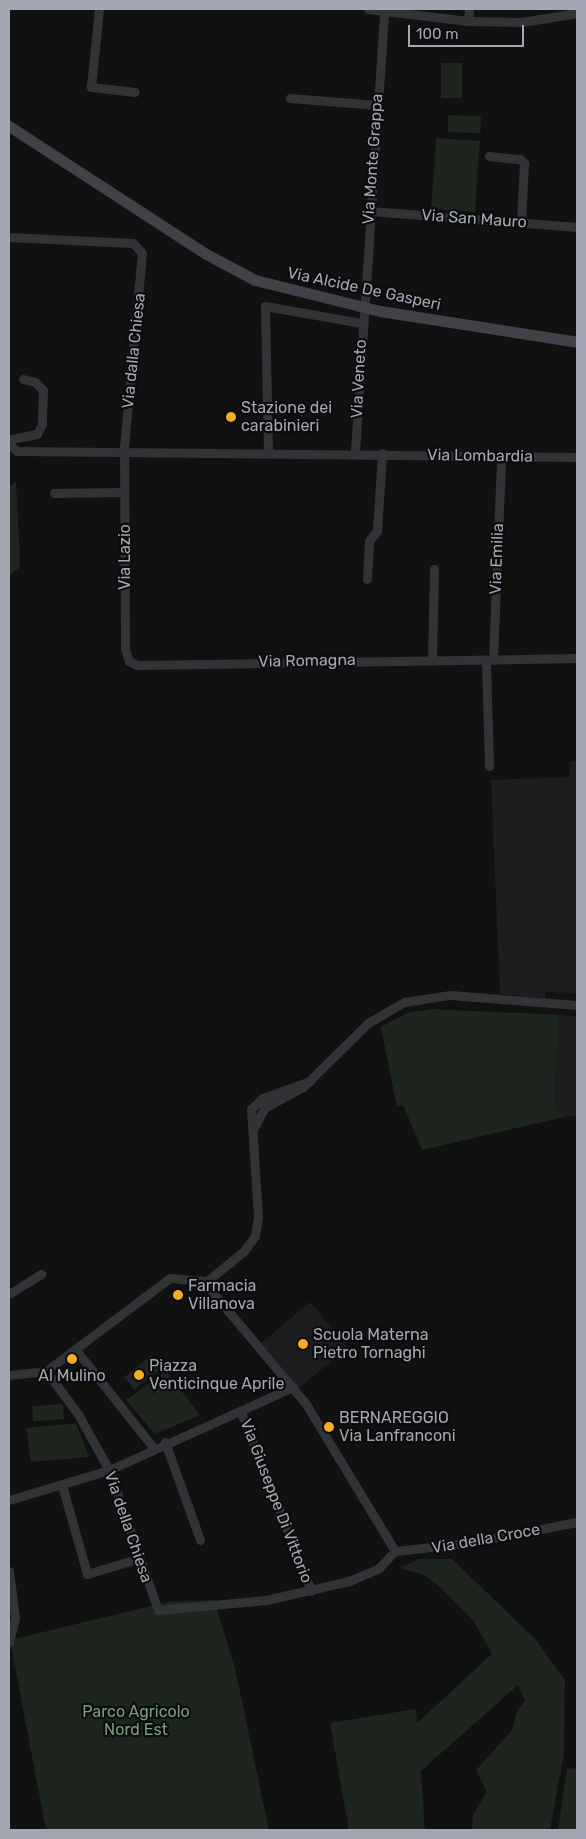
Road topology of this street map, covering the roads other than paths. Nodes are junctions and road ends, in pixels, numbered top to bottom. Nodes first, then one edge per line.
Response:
1 (98, 9) edge
2 (368, 9) edge
3 (469, 9) edge
4 (384, 11) junction
5 (577, 13) edge
6 (468, 21) junction
7 (135, 92) dead end
8 (290, 98) dead end
9 (376, 106) junction
10 (9, 126) edge
11 (489, 156) dead end
12 (370, 211) junction
13 (521, 222) junction
14 (577, 227) edge
15 (9, 237) edge
16 (362, 307) junction
17 (361, 323) junction
18 (577, 342) edge
19 (23, 379) dead end
20 (268, 451) junction
21 (356, 451) junction
22 (124, 452) junction
23 (382, 453) junction
24 (577, 457) edge
25 (501, 458) junction
26 (124, 492) junction
27 (54, 494) dead end
28 (434, 569) dead end
29 (367, 579) dead end
30 (577, 658) edge
31 (432, 659) junction
32 (490, 660) junction
33 (130, 661) joint
34 (489, 766) dead end
35 (577, 1005) edge
36 (41, 1274) dead end
37 (204, 1282) junction
38 (9, 1294) edge
39 (76, 1350) junction
40 (46, 1371) junction
41 (9, 1375) edge
42 (293, 1387) junction
43 (241, 1412) junction
44 (165, 1442) junction
45 (153, 1447) junction
46 (109, 1470) junction
47 (62, 1485) junction
48 (9, 1500) edge
49 (577, 1522) edge
50 (200, 1540) dead end
51 (395, 1551) junction
52 (137, 1559) junction
53 (9, 1571) edge
54 (311, 1590) junction
55 (10, 1639) edge

1 - 7 street
2 - 4 street
3 - 6 street
4 - 6 street
4 - 9 street, Via Monte Grappa
5 - 6 street
8 - 9 street
9 - 12 street, Via Monte Grappa
10 - 16 main road, Via Alcide De Gasperi
11 - 13 street
12 - 13 street, Via San Mauro
12 - 16 street, Via Monte Grappa
13 - 14 street, Via San Mauro
15 - 22 street, Via dalla Chiesa
16 - 17 street, Via Veneto
16 - 18 main road, Via Alcide De Gasperi
17 - 20 street
17 - 21 street, Via Veneto
19 - 22 street, Via Lombardia
20 - 21 street, Via Lombardia
20 - 22 street, Via Lombardia
21 - 23 street, Via Lombardia
22 - 26 street, Via Lazio
23 - 25 street, Via Lombardia
23 - 29 street
24 - 25 street, Via Lombardia
25 - 32 street, Via Emilia
26 - 27 street
26 - 33 street, Via Lazio
28 - 31 street
30 - 32 street, Via Romagna
31 - 32 street, Via Romagna
31 - 33 street, Via Romagna
32 - 34 street
35 - 37 street
36 - 38 street
37 - 39 street
37 - 42 street
39 - 40 street
39 - 45 street
40 - 41 street
40 - 46 street, Via della Chiesa
42 - 43 street
42 - 51 street
43 - 44 street
43 - 54 street, Via Giuseppe Di Vittorio
44 - 45 street
44 - 50 street
45 - 46 street
46 - 47 street
46 - 52 street, Via della Chiesa
47 - 48 street
47 - 52 street
49 - 51 street, Via della Croce
51 - 54 street
52 - 54 street, Via della Chiesa
53 - 55 street

